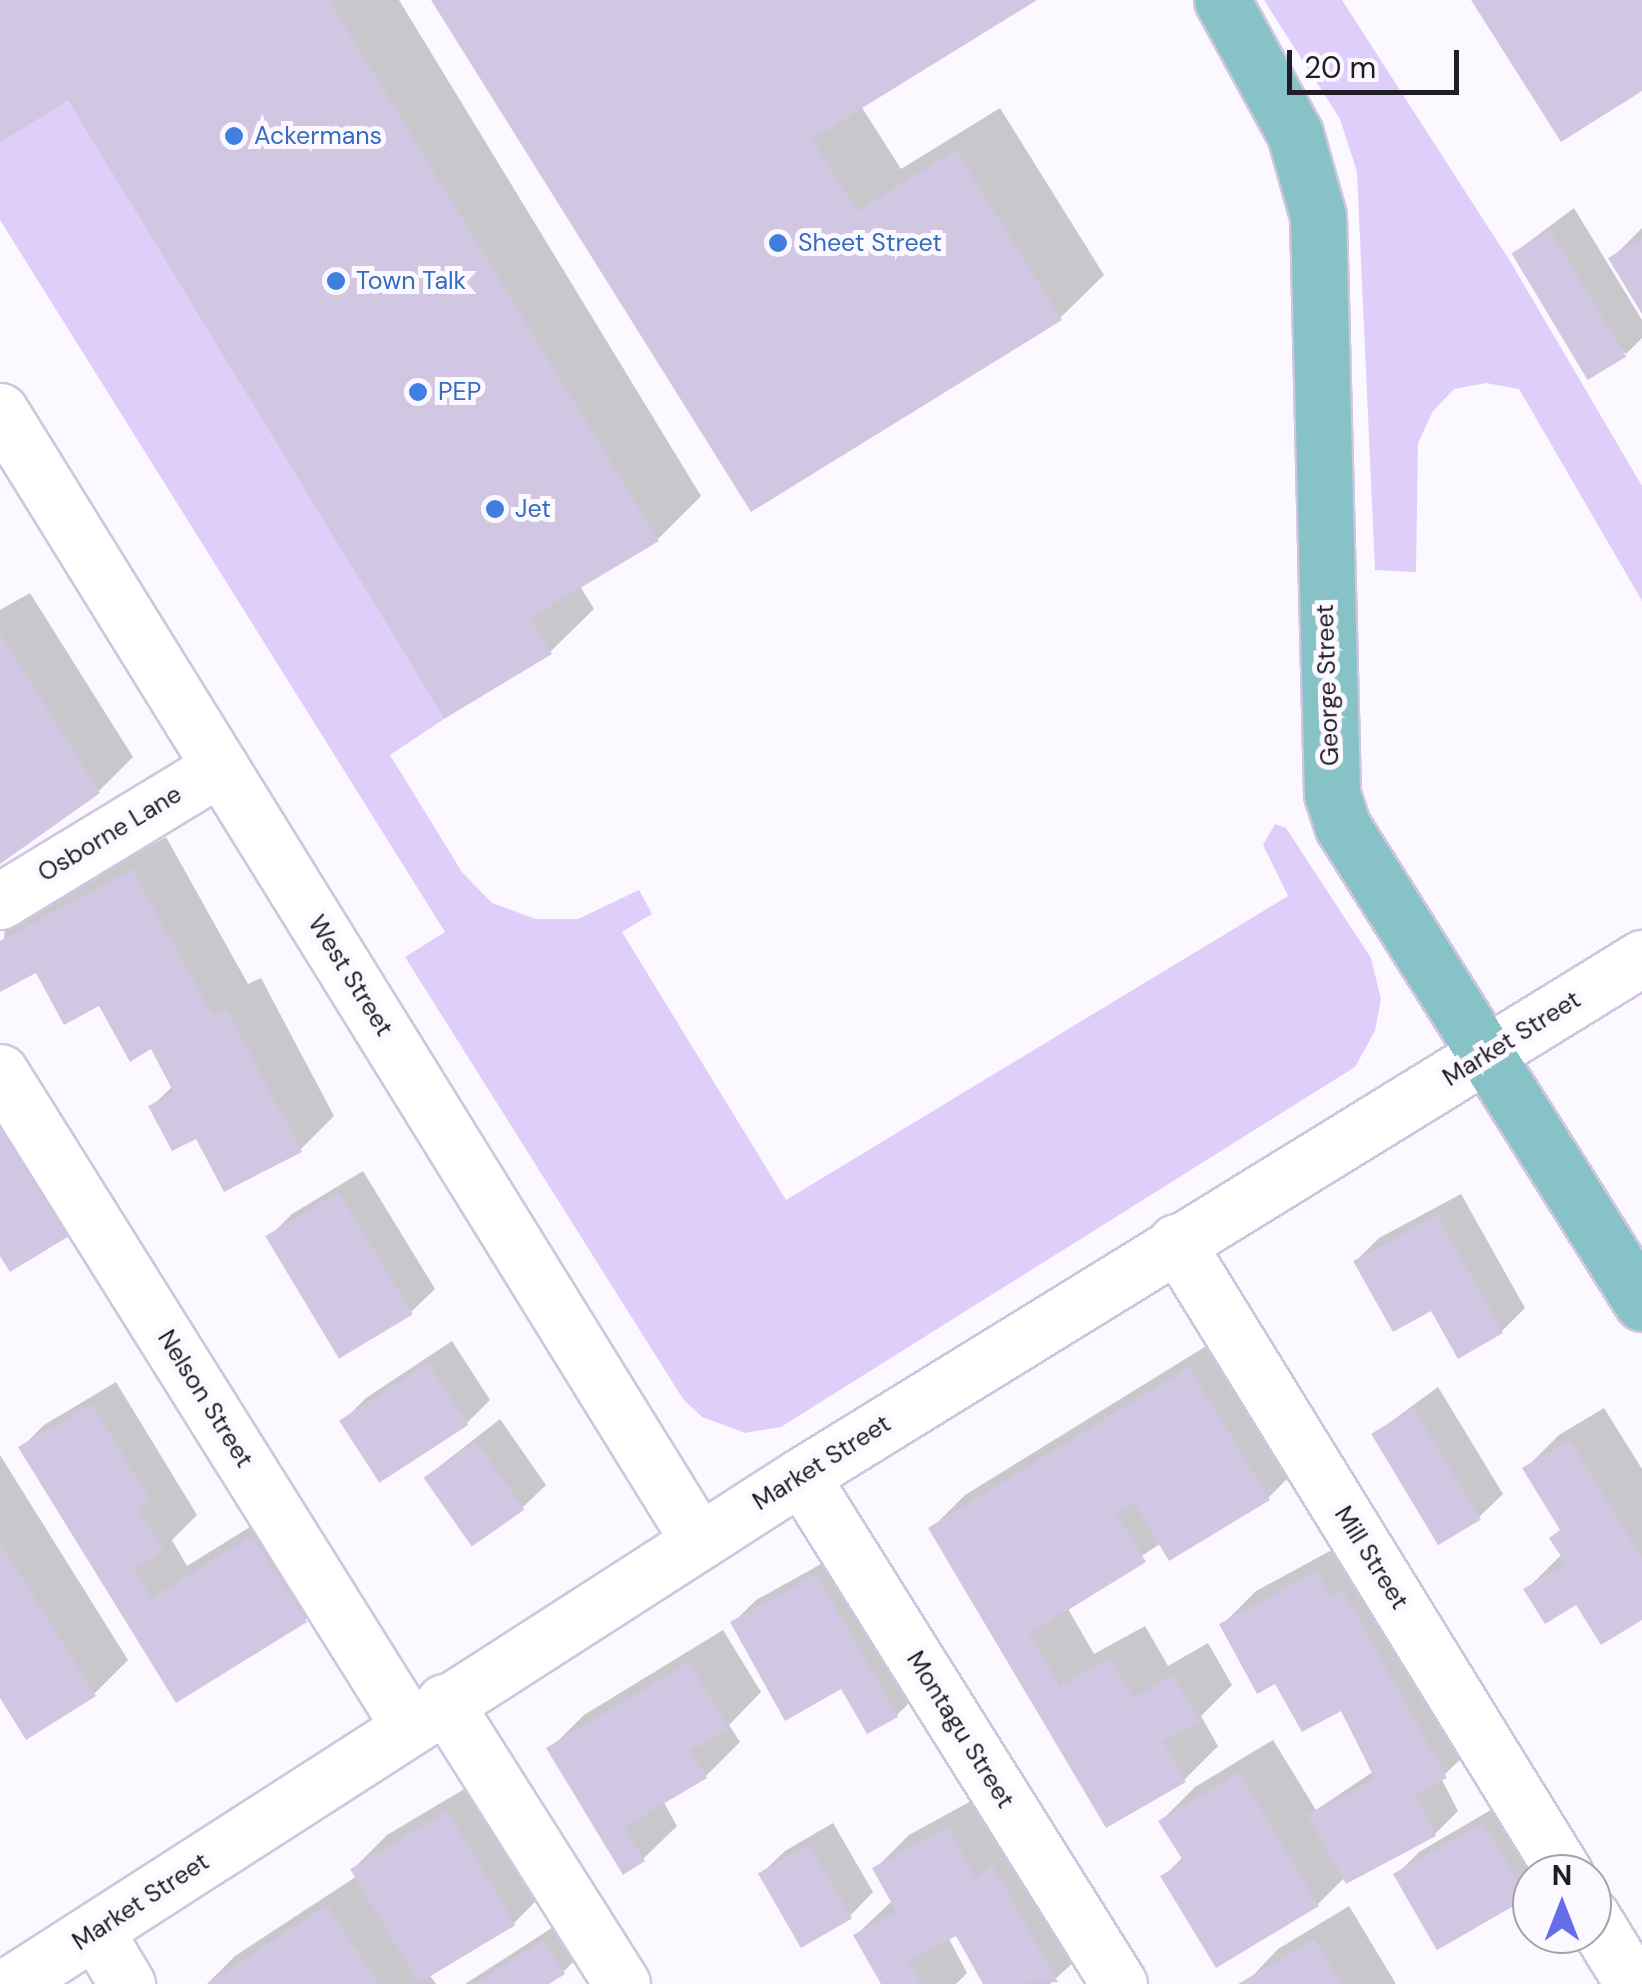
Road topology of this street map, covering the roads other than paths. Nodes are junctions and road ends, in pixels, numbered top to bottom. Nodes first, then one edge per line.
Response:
1 (1222, 0) edge
2 (0, 411) edge
3 (220, 766) junction
4 (0, 901) edge
5 (1642, 958) edge
6 (1486, 1056) junction
7 (0, 1072) edge
8 (1176, 1242) junction
9 (1642, 1303) edge
10 (801, 1476) junction
11 (699, 1540) junction
12 (427, 1714) junction
13 (1554, 1854) edge
14 (96, 1932) junction
15 (1612, 1950) edge
16 (11, 1984) edge
17 (127, 1984) edge
18 (622, 1984) edge
19 (1119, 1984) edge
20 (1633, 1984) edge

1 - 6 main road, George Street
2 - 3 street, West Street
3 - 4 street, Osborne Lane
3 - 11 street, West Street
5 - 6 street, Market Street
6 - 8 street, Market Street
6 - 9 main road, George Street
7 - 12 street, Nelson Street
8 - 10 street, Market Street
8 - 13 street, Mill Street
10 - 11 street, Market Street
10 - 19 street, Montagu Street
11 - 12 street, Market Street
12 - 14 street, Market Street
12 - 18 street, Nelson Street
14 - 16 street, Market Street
14 - 17 street
15 - 20 street

